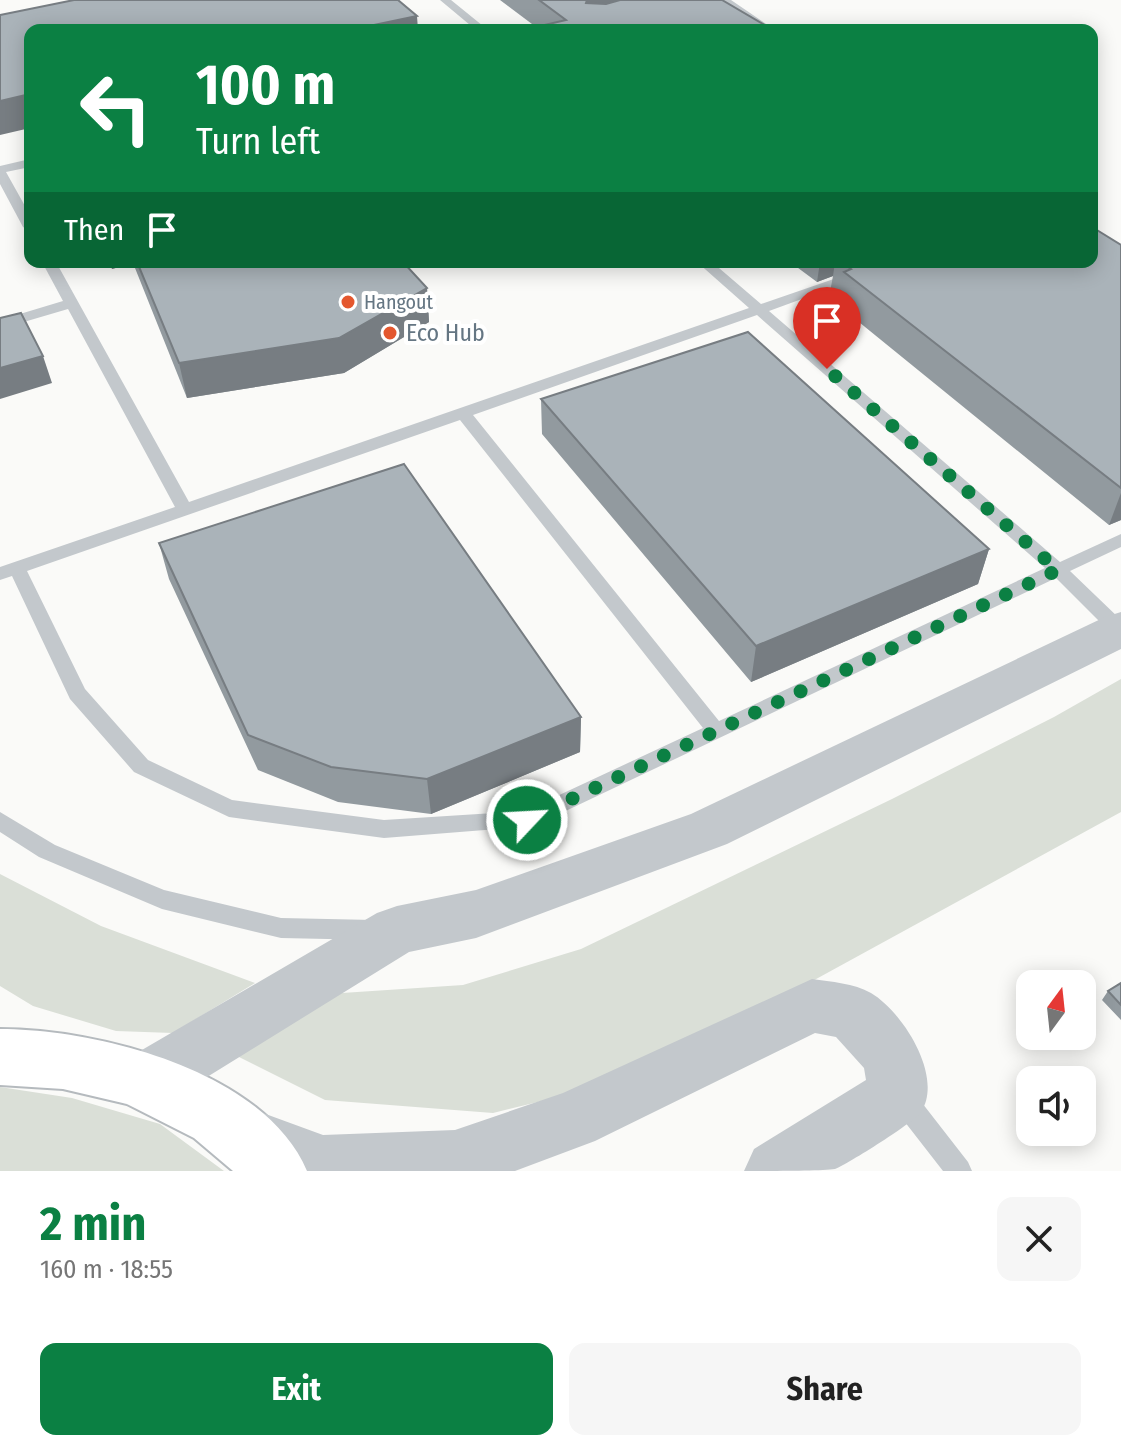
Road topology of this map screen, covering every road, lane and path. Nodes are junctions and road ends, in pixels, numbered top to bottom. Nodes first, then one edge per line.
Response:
1 (445, 0) edge
2 (724, 0) edge
3 (475, 24) edge
4 (761, 24) edge
5 (24, 165) edge
6 (0, 171) edge
7 (24, 216) edge
8 (52, 268) edge
9 (711, 268) edge
10 (878, 268) edge
11 (72, 303) junction
12 (758, 308) junction
13 (0, 325) edge
14 (462, 412) junction
15 (185, 509) junction
16 (1121, 540) edge
17 (1058, 570) junction
18 (9, 571) edge
19 (1120, 629) edge
20 (717, 732) junction
21 (0, 821) edge
22 (397, 930) junction
23 (8, 1052) edge
24 (144, 1082) junction
25 (899, 1094) junction
26 (258, 1154) edge
27 (776, 1171) edge
28 (959, 1171) edge

1 - 3 lane
2 - 4 lane
5 - 6 lane
6 - 7 lane
8 - 11 lane
9 - 12 lane
10 - 12 lane
11 - 13 lane
11 - 15 lane
12 - 14 lane
12 - 17 lane
14 - 15 lane
14 - 20 lane
15 - 18 lane
16 - 17 lane
17 - 19 lane
17 - 20 lane
18 - 20 lane
19 - 22 street
21 - 22 lane
22 - 24 street
23 - 24 main road
24 - 26 main road
25 - 26 street
25 - 27 street
25 - 28 lane

